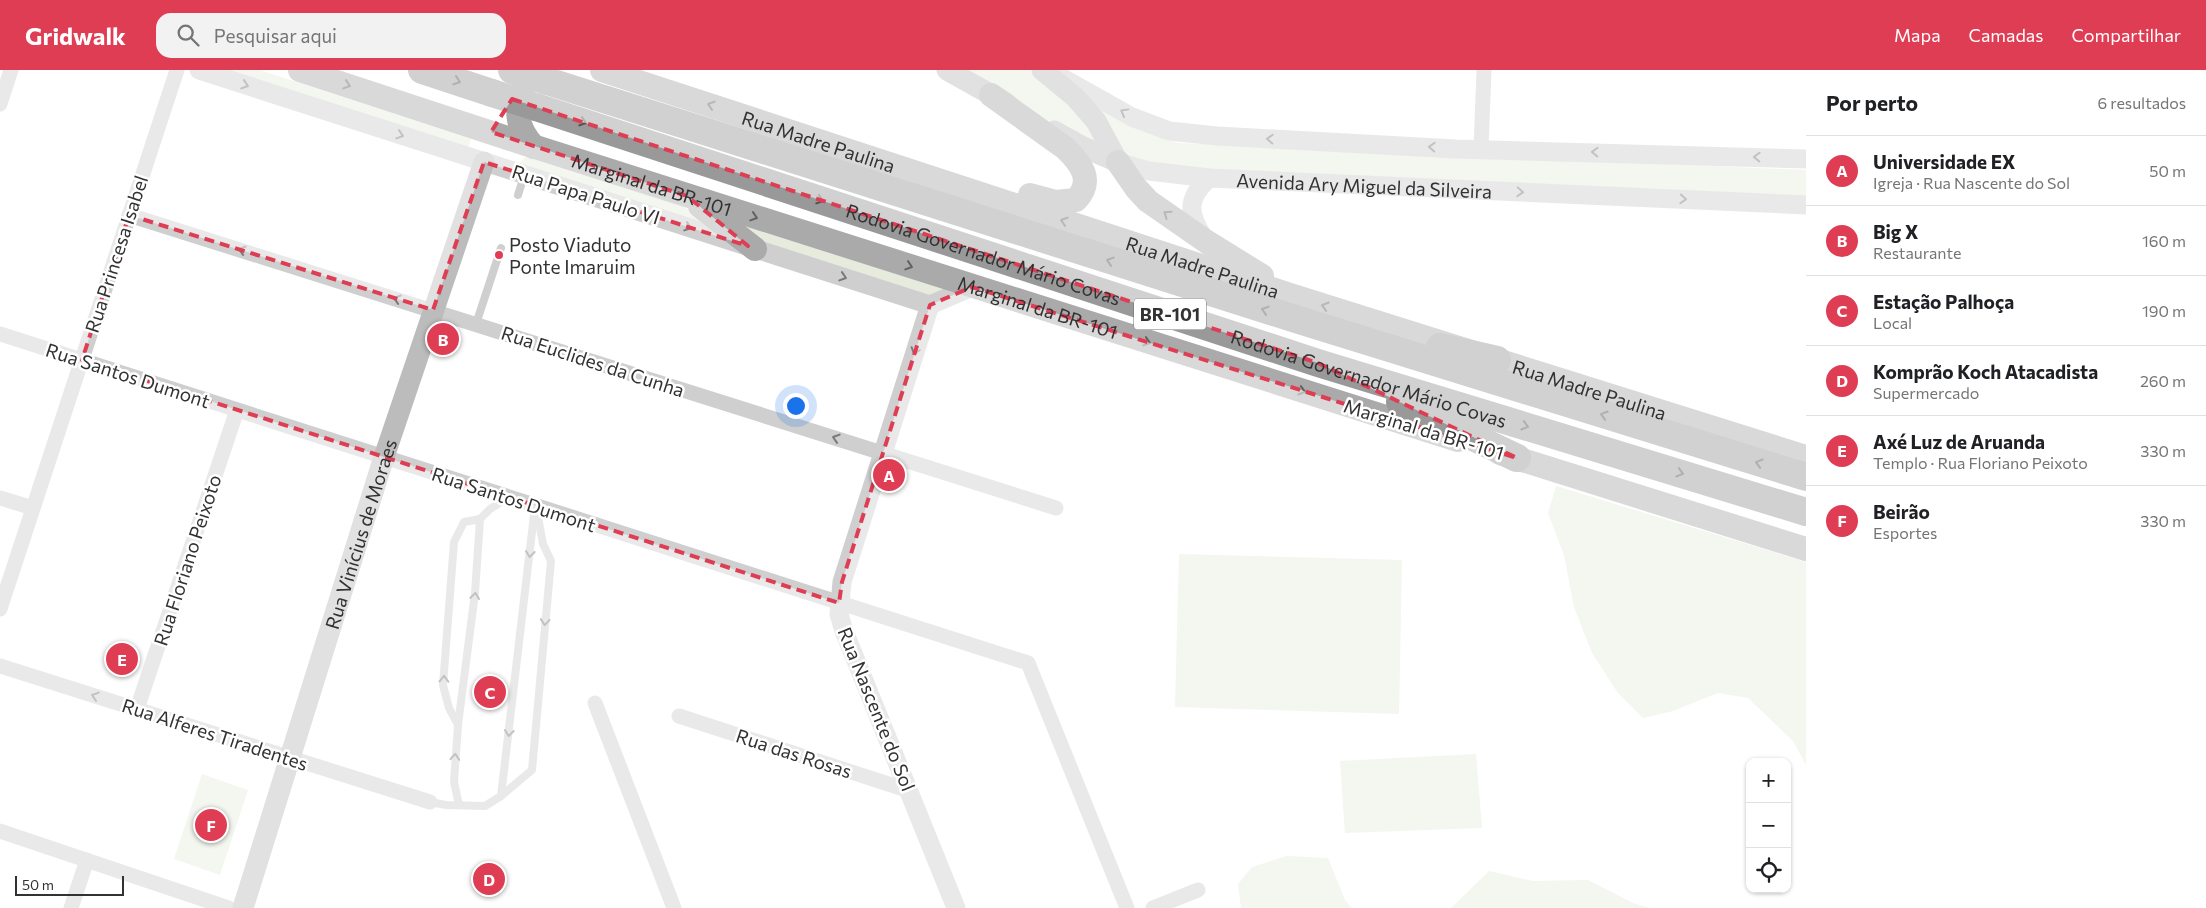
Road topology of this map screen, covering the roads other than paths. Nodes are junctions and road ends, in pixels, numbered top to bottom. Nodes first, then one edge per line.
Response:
1 (11, 70) edge
2 (177, 70) edge
3 (199, 70) edge
4 (300, 70) edge
5 (422, 70) edge
6 (512, 70) edge
7 (521, 70) edge
8 (602, 70) edge
9 (947, 70) edge
10 (1042, 70) edge
11 (1048, 70) edge
12 (1484, 70) edge
13 (538, 76) edge
14 (642, 77) edge
15 (991, 95) junction
16 (0, 104) edge
17 (491, 132) junction
18 (534, 147) junction
19 (1481, 149) junction
20 (1806, 159) edge
21 (484, 162) junction
22 (1118, 162) junction
23 (525, 175) junction
24 (933, 178) junction
25 (1210, 178) junction
26 (518, 195) dead end
27 (687, 196) junction
28 (1806, 205) edge
29 (129, 215) junction
30 (1206, 242) junction
31 (501, 248) dead end
32 (755, 249) junction
33 (972, 287) junction
34 (1294, 296) junction
35 (930, 305) junction
36 (433, 310) junction
37 (1302, 322) junction
38 (476, 324) junction
39 (0, 334) edge
40 (82, 360) junction
41 (1497, 360) junction
42 (1318, 363) junction
43 (237, 410) junction
44 (882, 453) junction
45 (384, 457) junction
46 (1806, 457) edge
47 (1517, 458) junction
48 (1806, 478) edge
49 (509, 497) junction
50 (0, 498) edge
51 (535, 506) junction
52 (33, 508) junction
53 (1056, 508) dead end
54 (1806, 512) edge
55 (480, 519) junction
56 (1806, 549) edge
57 (839, 603) junction
58 (0, 609) edge
59 (0, 666) edge
60 (595, 703) dead end
61 (137, 709) junction
62 (679, 716) dead end
63 (458, 725) junction
64 (292, 758) junction
65 (910, 791) junction
66 (501, 796) junction
67 (430, 802) joint
68 (459, 805) junction
69 (0, 831) edge
70 (87, 860) junction
71 (1198, 890) dead end
72 (71, 908) edge
73 (229, 908) edge
74 (243, 908) edge
75 (674, 908) edge
76 (956, 908) edge
77 (1127, 908) edge
78 (1154, 908) edge

1 - 16 street
2 - 29 street, Rua Princesa Isabel
3 -> 21 street, Rua Papa Paulo VI
4 -> 17 main road, Marginal da BR-101
5 -> 42 highway, Rodovia Governador Mário Covas / BR-101, bridge
6 - 13 highway, Rodovia Governador Mário Covas / BR-101, bridge
7 - 17 main road
8 - 14 main road, Rua Madre Paulina
9 - 15 main road, Avenida Ary Miguel da Silveira
10 - 22 main road
19 -> 11 street
12 - 19 street
13 - 18 main road
37 -> 13 highway, Rodovia Governador Mário Covas / BR-101
24 -> 14 main road, Rua Madre Paulina
15 - 22 main road, Avenida Ary Miguel da Silveira
15 - 24 main road
17 - 18 main road, Marginal da BR-101
18 - 27 main road, Marginal da BR-101
20 -> 19 street
21 - 23 street, Rua Papa Paulo VI
21 - 36 main road, Rua Vinícius de Moraes
22 - 25 street, Avenida Ary Miguel da Silveira
30 -> 22 main road
23 - 26 lane
23 -> 32 street, Rua Papa Paulo VI
34 -> 24 main road, Rua Madre Paulina
25 -> 28 street, Avenida Ary Miguel da Silveira
25 - 30 street
27 - 32 main road
27 -> 33 main road, Marginal da BR-101
36 -> 29 street, Rua Euclides da Cunha
29 - 40 street, Rua Princesa Isabel
30 - 34 main road
31 - 38 lane
32 -> 35 street, Rua Papa Paulo VI
33 - 35 street
33 -> 47 main road, Marginal da BR-101
41 -> 34 main road, Rua Madre Paulina
35 -> 44 street, Rua Nascente do Sol
36 - 38 street, Rua Euclides da Cunha
36 - 45 main road, Rua Vinícius de Moraes
37 - 41 highway
48 -> 37 highway, Rodovia Governador Mário Covas / BR-101
44 -> 38 street, Rua Euclides da Cunha
39 - 40 street, Rua Santos Dumont
40 - 43 street, Rua Santos Dumont
40 - 52 street, Rua Princesa Isabel
41 - 46 main road, Rua Madre Paulina
42 - 47 highway
42 -> 54 highway, Rodovia Governador Mário Covas / BR-101
43 - 45 street, Rua Santos Dumont
43 - 61 street, Rua Floriano Peixoto
44 - 53 street, Rua Euclides da Cunha
44 - 57 street, Rua Nascente do Sol
45 - 49 street, Rua Santos Dumont
45 - 64 main road, Rua Vinícius de Moraes
47 - 56 main road, Marginal da BR-101
49 - 51 street, Rua Santos Dumont
49 - 55 lane
50 - 52 street
51 - 57 street, Rua Santos Dumont
51 -> 66 lane
51 -> 66 lane
52 - 58 street, Rua Princesa Isabel
63 -> 55 lane
63 -> 55 lane
57 - 65 street, Rua Nascente do Sol
57 - 77 street, Rua Santos Dumont
61 -> 59 street, Rua Alferes Tiradentes
60 - 75 street
61 - 64 street, Rua Alferes Tiradentes
62 - 65 street, Rua das Rosas
68 -> 63 lane
64 - 67 street, Rua Alferes Tiradentes
64 - 74 main road, Rua Vinícius de Moraes
65 - 76 street, Rua Nascente do Sol
66 - 68 lane
67 - 68 lane
69 - 70 street
70 - 72 street
70 - 73 street
71 - 78 street

